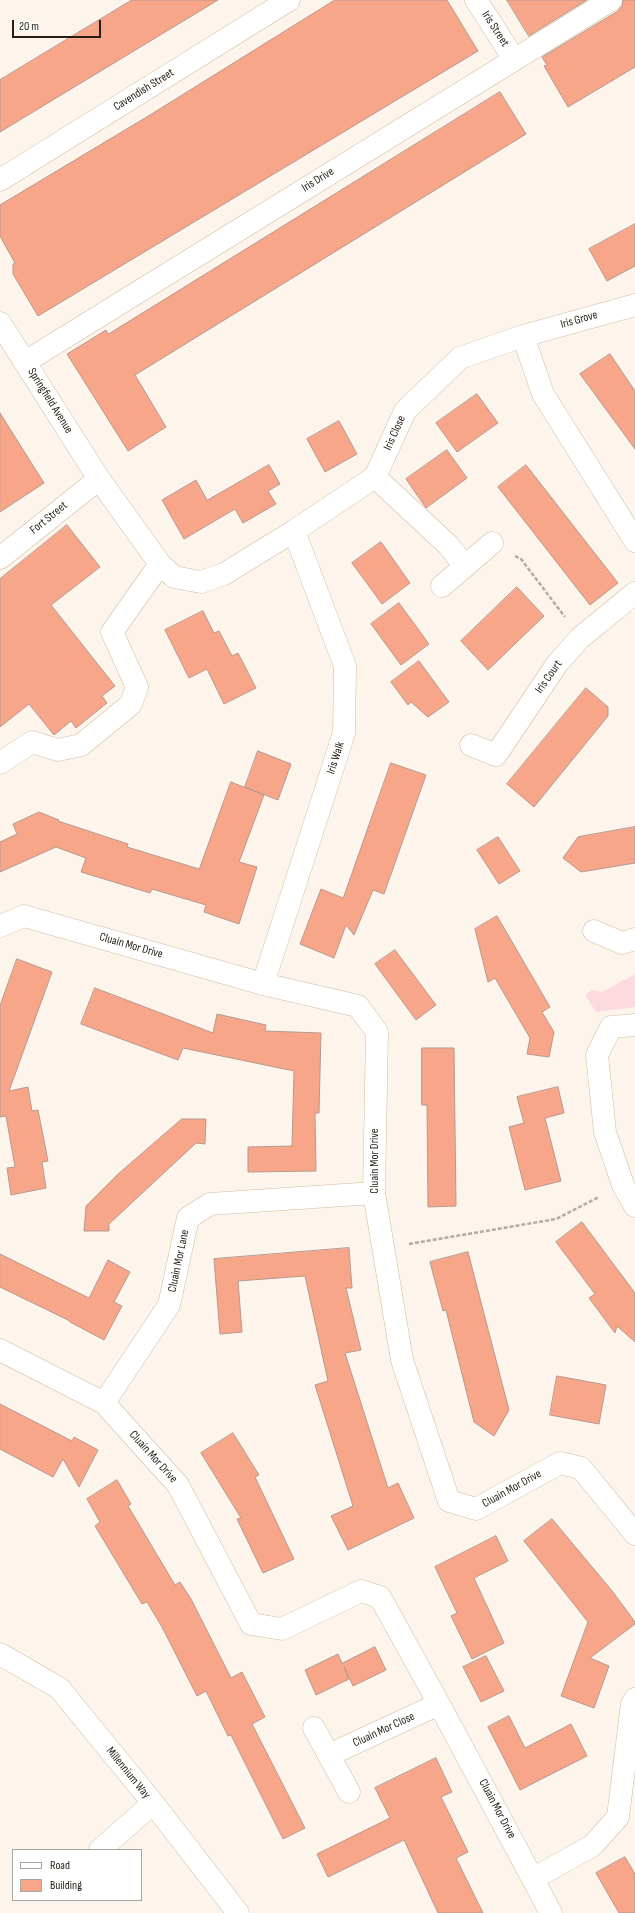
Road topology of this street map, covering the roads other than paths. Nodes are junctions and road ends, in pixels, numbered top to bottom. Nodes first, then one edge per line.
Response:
1 (289, 0) edge
2 (476, 0) edge
3 (611, 0) edge
4 (514, 59) junction
5 (0, 180) edge
6 (635, 305) edge
7 (0, 323) edge
8 (523, 336) junction
9 (6, 346) edge
10 (25, 362) junction
11 (375, 477) junction
12 (99, 479) junction
13 (294, 531) junction
14 (635, 542) edge
15 (492, 543) road end
16 (0, 558) edge
17 (160, 564) junction
18 (465, 566) junction
19 (442, 586) dead end
20 (635, 593) edge
21 (471, 745) dead end
22 (0, 763) edge
23 (0, 926) edge
24 (594, 931) dead end
25 (635, 939) edge
26 (263, 984) junction
27 (635, 1025) edge
28 (374, 1193) junction
29 (635, 1206) edge
30 (0, 1350) edge
31 (104, 1403) junction
32 (635, 1534) edge
33 (0, 1654) edge
34 (635, 1699) edge
35 (439, 1704) junction
36 (314, 1728) dead end
37 (329, 1756) junction
38 (349, 1792) dead end
39 (153, 1802) junction
40 (101, 1849) edge
41 (534, 1878) junction
42 (238, 1913) edge
43 (551, 1913) edge

1 - 5 street, Cavendish Street
2 - 4 street, Iris Street
3 - 4 street, Iris Drive
4 - 10 street, Iris Drive
6 - 8 street, Iris Grove
7 - 9 street, Springfield Avenue
8 - 11 street, Iris Close
8 - 14 street
9 - 10 street, Springfield Avenue
10 - 12 street, Springfield Avenue
11 - 13 street
11 - 18 street
12 - 16 street, Fort Street
12 - 17 street
13 - 17 street
13 - 26 street, Iris Walk
15 - 18 street
17 - 22 street
18 - 19 street
20 - 21 street, Iris Court
23 - 26 street, Cluain Mor Drive
24 - 25 street
26 - 28 street, Cluain Mor Drive
27 - 29 street
28 - 31 street, Cluain Mor Lane
28 - 32 street, Cluain Mor Drive
30 - 31 street, Cluain Mor Drive
31 - 35 street, Cluain Mor Drive
33 - 39 street, Millennium Way
34 - 41 street
35 - 37 street, Cluain Mor Close
35 - 41 street, Cluain Mor Drive
36 - 37 street
37 - 38 street
39 - 40 street
39 - 42 street, Millennium Way
41 - 43 street, Cluain Mor Drive

